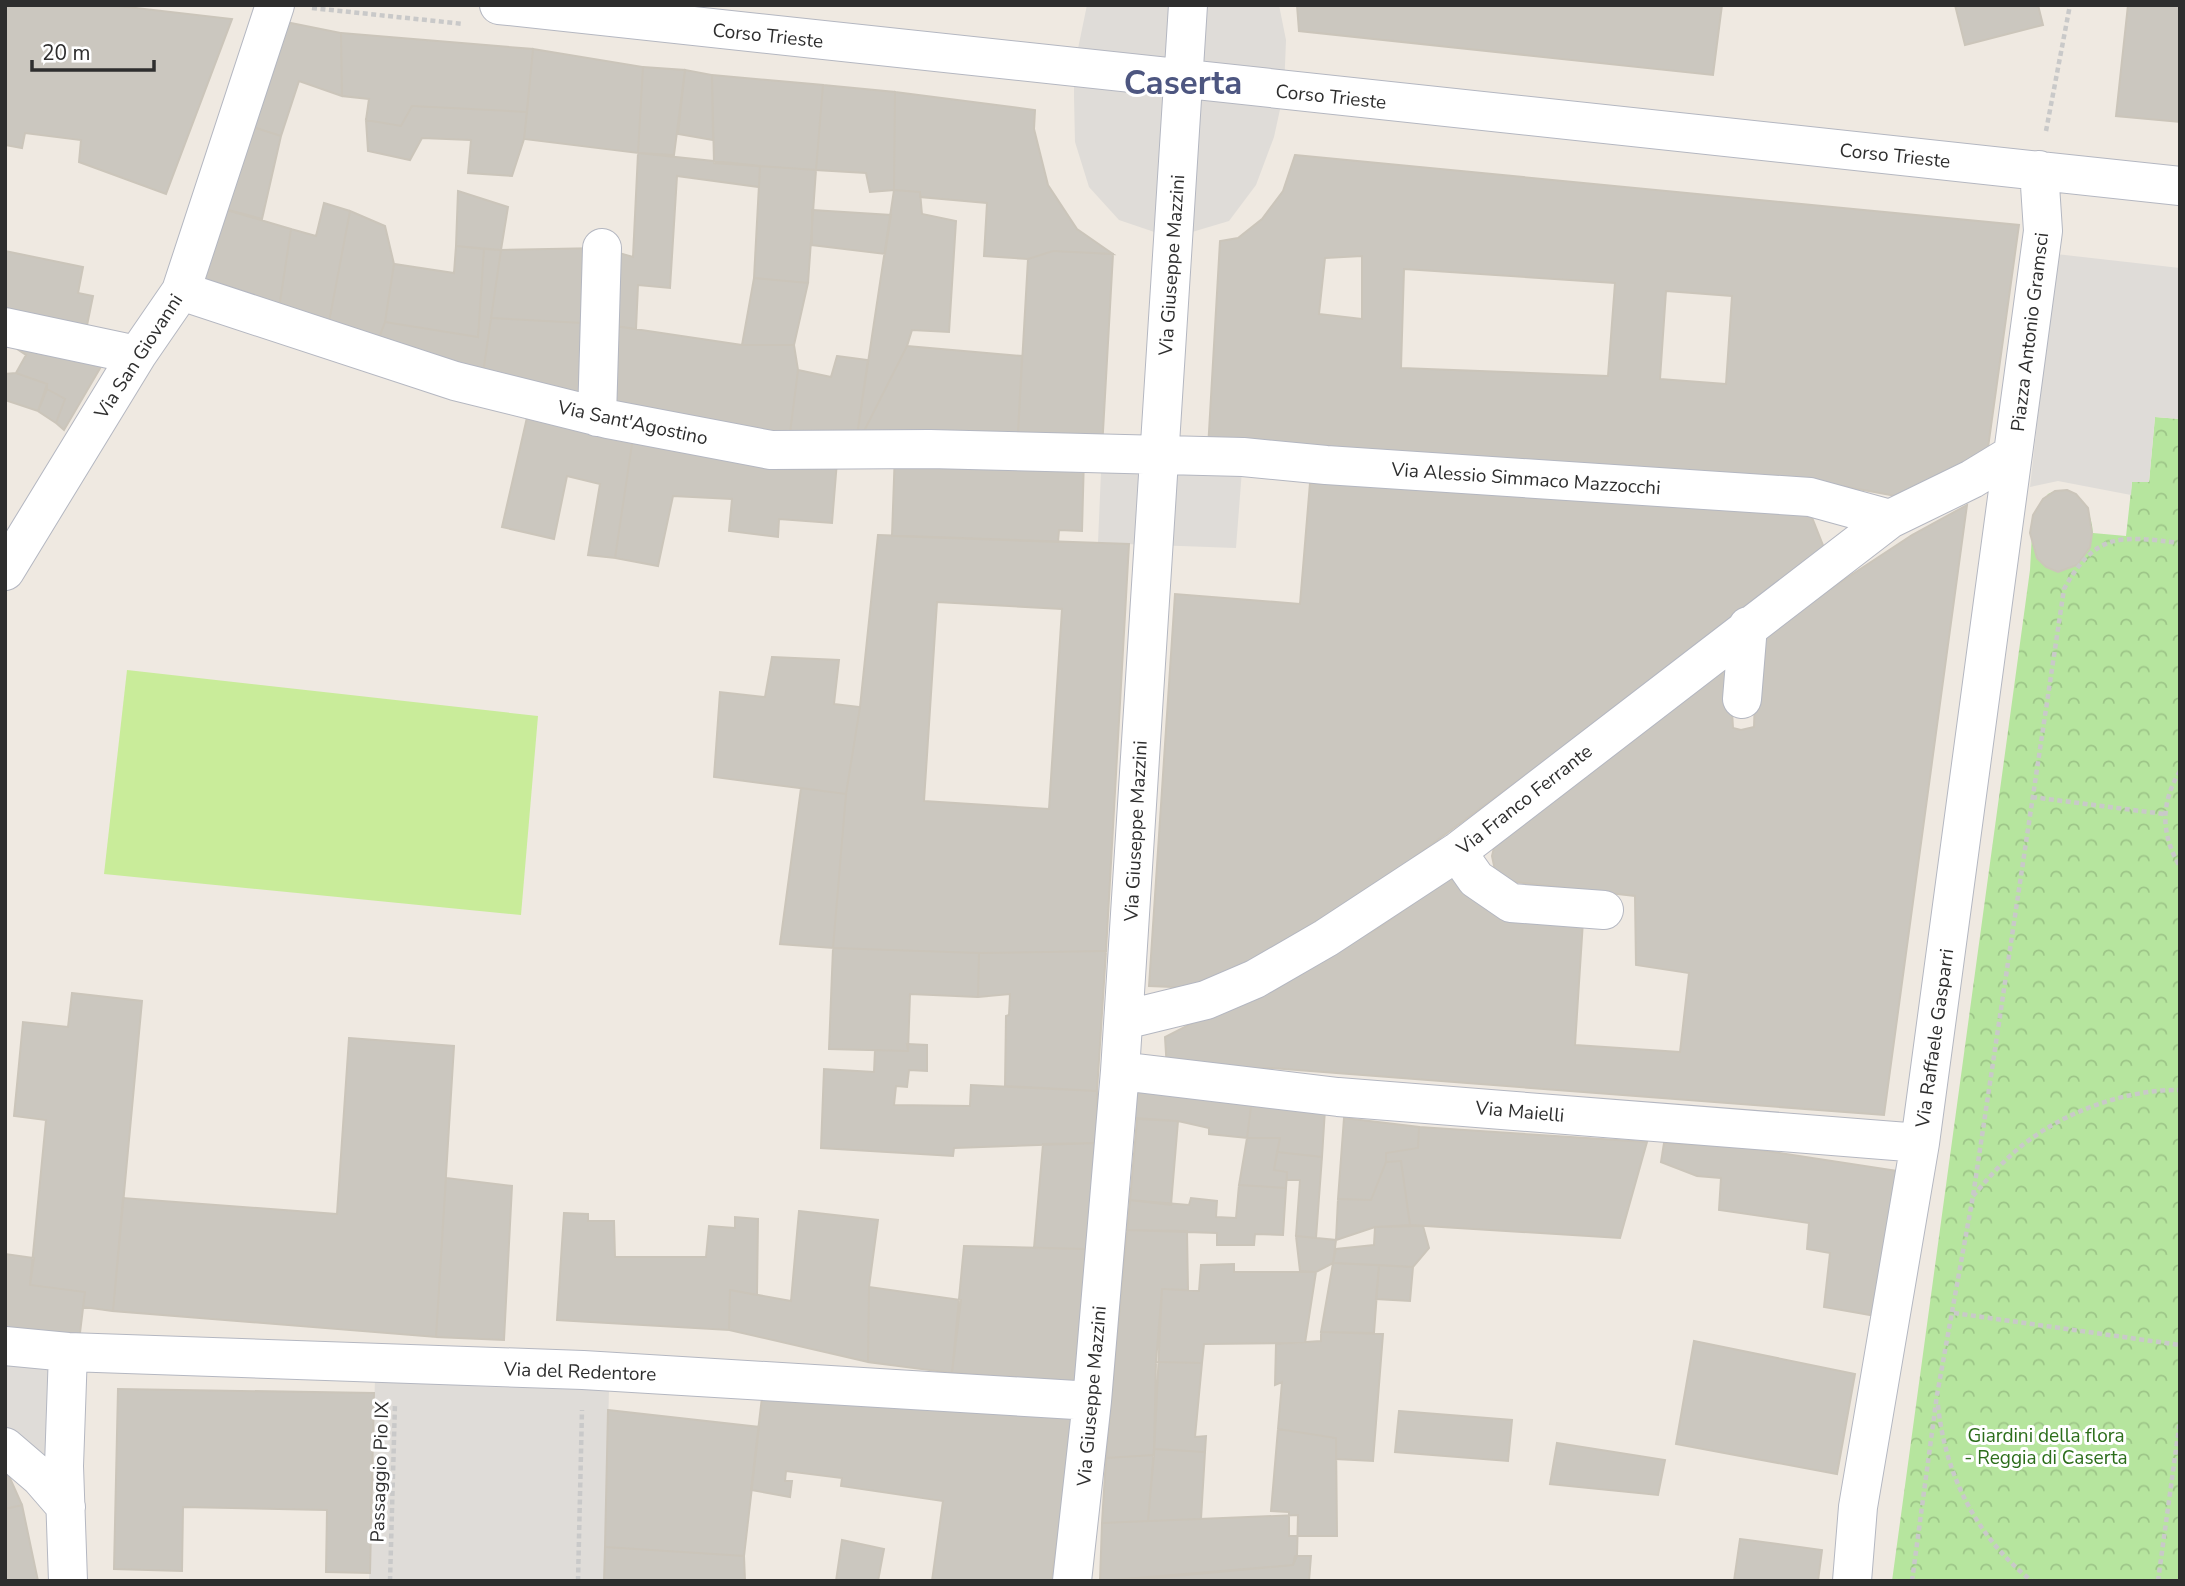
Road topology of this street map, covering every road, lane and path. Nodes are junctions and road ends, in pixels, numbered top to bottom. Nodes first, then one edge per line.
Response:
1 (275, 5) edge
2 (499, 5) edge
3 (1188, 5) edge
4 (2070, 5) edge
5 (1184, 80) junction
6 (2039, 170) junction
7 (2180, 186) edge
8 (603, 248) dead end
9 (181, 291) junction
10 (5, 327) edge
11 (137, 355) junction
12 (597, 417) junction
13 (1159, 454) junction
14 (2013, 454) junction
15 (2008, 494) joint
16 (1890, 519) junction
17 (2180, 543) edge
18 (5, 571) edge
19 (1748, 626) junction
20 (1742, 699) dead end
21 (2180, 771) edge
22 (2032, 797) junction
23 (2164, 814) junction
24 (1457, 852) junction
25 (2180, 867) edge
26 (1604, 910) dead end
27 (1124, 1020) junction
28 (1120, 1071) junction
29 (2180, 1090) edge
30 (1920, 1143) junction
31 (1973, 1196) junction
32 (1954, 1313) junction
33 (2180, 1345) edge
34 (5, 1346) edge
35 (68, 1352) junction
36 (396, 1365) junction
37 (583, 1370) junction
38 (1937, 1395) junction
39 (1092, 1401) junction
40 (2180, 1420) edge
41 (5, 1447) edge
42 (65, 1507) junction
43 (68, 1581) edge
44 (390, 1581) edge
45 (578, 1581) edge
46 (1072, 1581) edge
47 (1852, 1581) edge
48 (1912, 1581) edge
49 (2032, 1581) edge
50 (2158, 1581) edge

1 - 9 street, Via San Giovanni
2 - 5 street, Corso Trieste
3 - 5 street, Via Giuseppe Mazzini
4 - 6 path
5 - 6 street, Corso Trieste
5 - 13 street, Via Giuseppe Mazzini
6 - 7 street, Corso Trieste
6 - 14 street, Piazza Antonio Gramsci
8 - 12 street
9 - 11 street, Via San Giovanni
9 - 12 street, Via Sant'Agostino
10 - 11 street
11 - 18 street, Via San Giovanni
12 - 13 street, Via Sant'Agostino
13 - 16 street, Via Alessio Simmaco Mazzocchi
13 - 27 street, Via Giuseppe Mazzini
14 - 15 street, Piazza Antonio Gramsci
14 - 16 street, Via Franco Ferrante
15 - 30 street, Via Raffaele Gasparri
16 - 19 street, Via Franco Ferrante
17 - 22 path
19 - 20 street
19 - 24 street, Via Franco Ferrante
21 - 23 path
22 - 23 path
22 - 31 path
23 - 25 path
24 - 26 street
24 - 27 street, Via Franco Ferrante
27 - 28 street, Via Giuseppe Mazzini
28 - 30 street, Via Maielli
28 - 39 street, Via Giuseppe Mazzini
29 - 31 path
30 - 47 street, Via Raffaele Gasparri
31 - 32 path
32 - 33 path
32 - 38 path
34 - 35 street, Via del Redentore
35 - 36 street, Via del Redentore
35 - 42 street
36 - 37 street, Via del Redentore
36 - 44 path, Passaggio Pio IX
37 - 39 street, Via del Redentore
37 - 45 path
38 - 48 path
38 - 49 path
39 - 46 street, Via Giuseppe Mazzini
40 - 50 path
41 - 42 street
42 - 43 street

